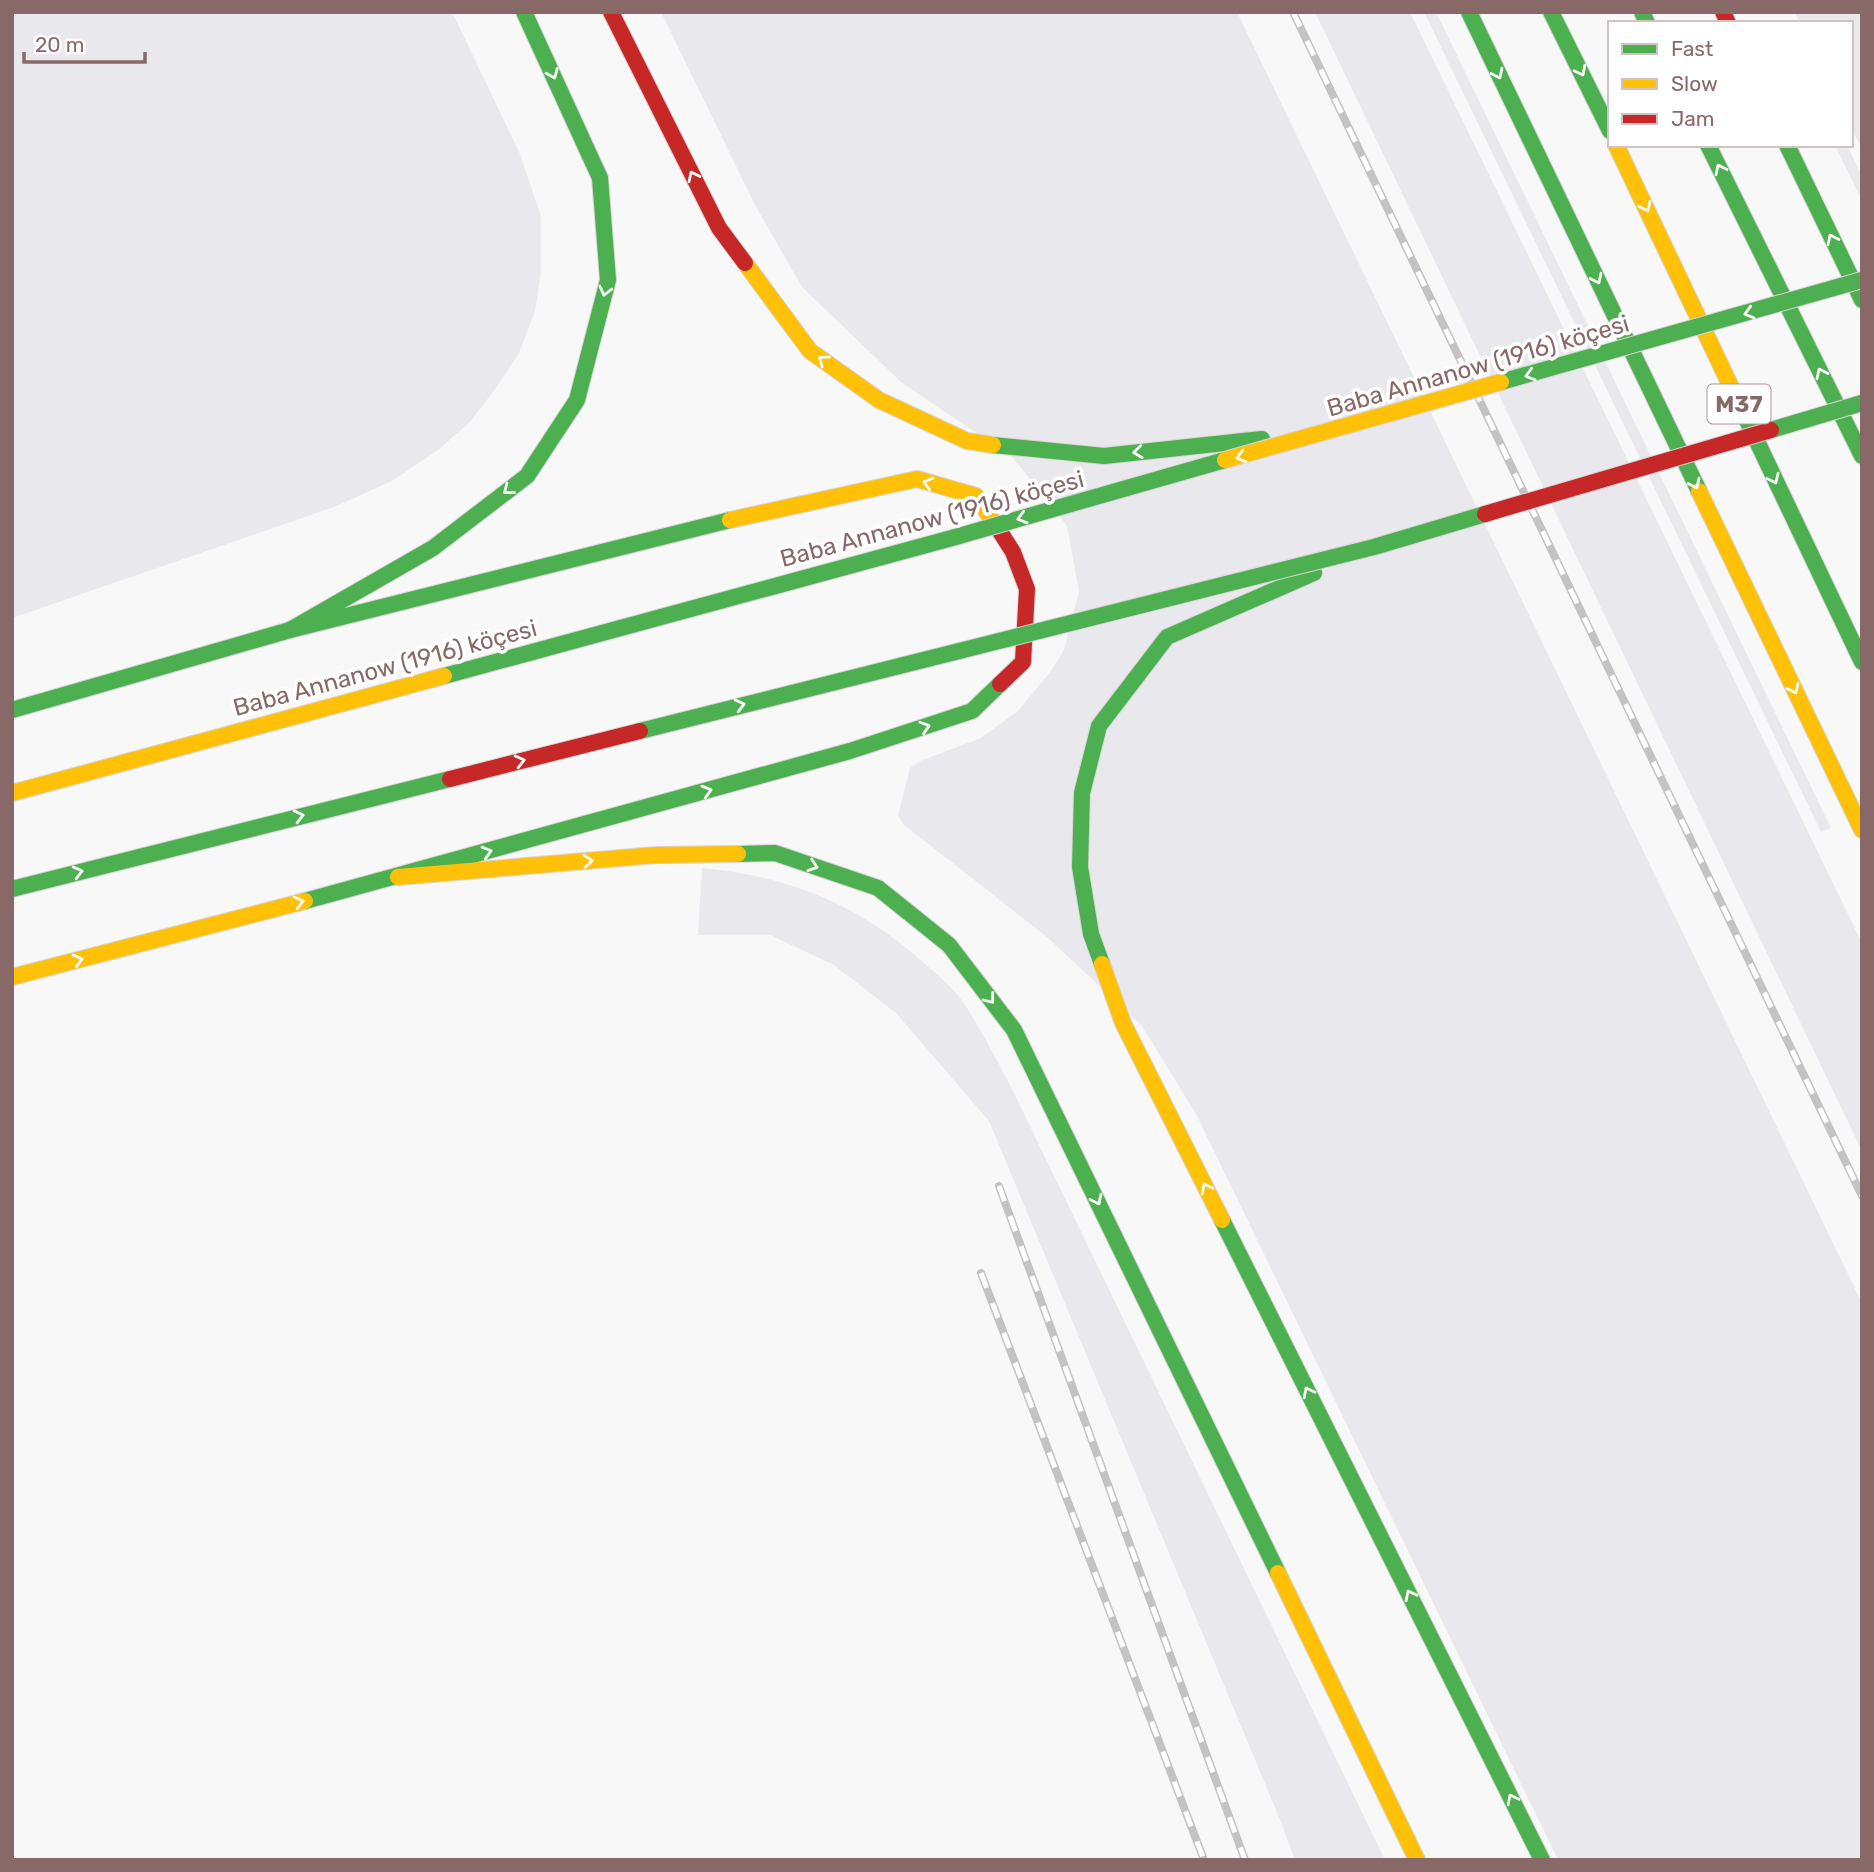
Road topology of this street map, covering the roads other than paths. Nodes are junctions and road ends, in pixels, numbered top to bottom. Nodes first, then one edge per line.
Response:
1 (524, 12) edge
2 (611, 12) edge
3 (1469, 12) edge
4 (1551, 12) edge
5 (1608, 127) edge
6 (1617, 147) edge
7 (1709, 147) edge
8 (1788, 147) edge
9 (1862, 280) edge
10 (1862, 300) edge
11 (1862, 403) edge
12 (1328, 433) junction
13 (1862, 456) edge
14 (1374, 547) junction
15 (290, 630) junction
16 (1862, 662) edge
17 (12, 710) edge
18 (12, 793) edge
19 (1862, 830) edge
20 (398, 877) junction
21 (12, 889) edge
22 (12, 977) edge
23 (1417, 1860) edge
24 (1542, 1860) edge

1 -> 15 main road
12 -> 2 main road, bridge
3 -> 19 main road
4 -> 5 main road
6 -> 16 main road, M37
13 -> 7 main road
10 -> 8 main road
9 -> 12 main road, Baba Annanow (1916) köçesi, bridge
11 - 14 main road, bridge
12 -> 18 main road, Baba Annanow (1916) köçesi, bridge
21 -> 14 main road, bridge
24 -> 14 main road, bridge
15 - 17 main road
20 -> 15 main road
22 -> 20 main road
20 -> 23 main road

